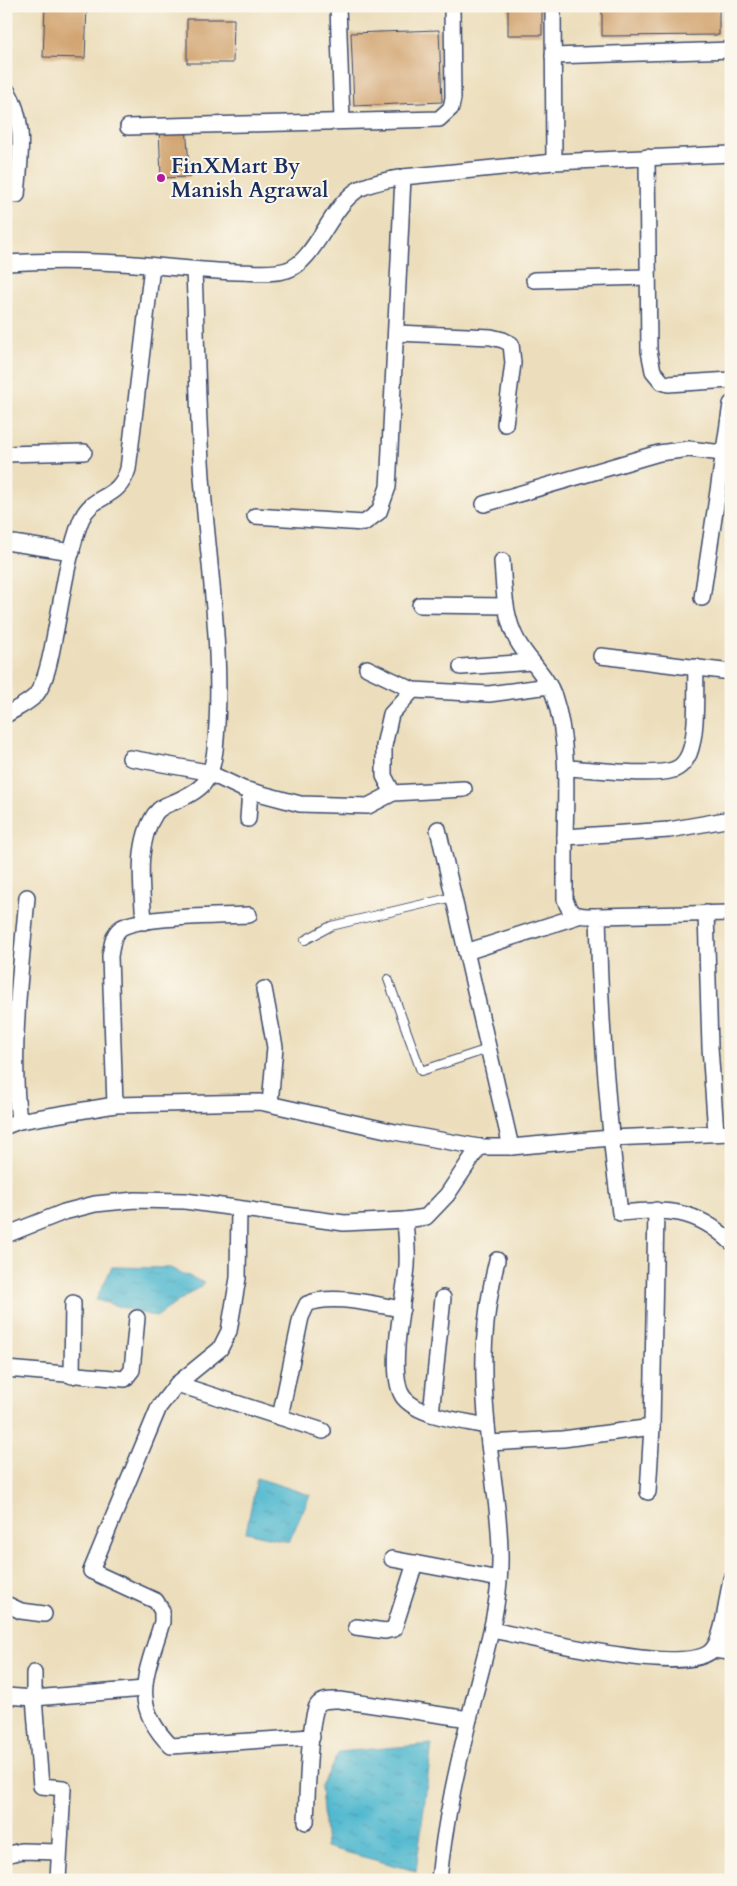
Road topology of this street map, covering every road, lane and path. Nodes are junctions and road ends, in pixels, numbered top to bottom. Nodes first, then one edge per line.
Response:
1 (338, 6) edge
2 (452, 6) edge
3 (554, 6) edge
4 (731, 50) edge
5 (553, 56) junction
6 (6, 89) edge
7 (342, 120) junction
8 (128, 127) dead end
9 (731, 154) edge
10 (647, 157) junction
11 (554, 162) junction
12 (403, 177) junction
13 (6, 194) edge
14 (6, 263) edge
15 (152, 266) junction
16 (194, 270) junction
17 (648, 277) junction
18 (534, 280) dead end
19 (396, 334) junction
20 (731, 380) edge
21 (731, 404) edge
22 (505, 424) dead end
23 (84, 452) dead end
24 (728, 453) edge
25 (6, 454) edge
26 (484, 504) dead end
27 (255, 516) dead end
28 (6, 542) edge
29 (72, 552) junction
30 (502, 561) dead end
31 (702, 598) dead end
32 (420, 605) dead end
33 (506, 606) junction
34 (601, 656) dead end
35 (532, 662) junction
36 (461, 667) dead end
37 (696, 667) junction
38 (367, 668) dead end
39 (731, 672) edge
40 (549, 686) junction
41 (413, 690) junction
42 (6, 715) edge
43 (130, 758) dead end
44 (566, 768) junction
45 (212, 774) junction
46 (464, 789) dead end
47 (250, 791) junction
48 (393, 793) junction
49 (248, 819) dead end
50 (731, 819) edge
51 (438, 829) dead end
52 (565, 837) junction
53 (28, 897) dead end
54 (453, 897) junction
55 (706, 913) junction
56 (731, 913) edge
57 (249, 915) dead end
58 (578, 916) junction
59 (598, 916) junction
60 (144, 922) junction
61 (305, 940) dead end
62 (466, 952) junction
63 (14, 963) edge
64 (388, 979) dead end
65 (264, 989) dead end
66 (488, 1049) junction
67 (270, 1104) junction
68 (115, 1105) junction
69 (12, 1123) edge
70 (723, 1133) edge
71 (610, 1138) junction
72 (479, 1147) junction
73 (511, 1148) junction
74 (239, 1209) junction
75 (656, 1210) junction
76 (405, 1220) junction
77 (6, 1235) edge
78 (731, 1242) edge
79 (497, 1260) dead end
80 (443, 1298) dead end
81 (73, 1303) dead end
82 (402, 1309) junction
83 (137, 1318) dead end
84 (6, 1369) edge
85 (72, 1376) junction
86 (177, 1384) junction
87 (431, 1414) junction
88 (280, 1417) junction
89 (487, 1426) junction
90 (652, 1427) junction
91 (323, 1431) dead end
92 (489, 1443) junction
93 (648, 1492) dead end
94 (392, 1559) dead end
95 (415, 1563) junction
96 (499, 1579) junction
97 (731, 1579) edge
98 (6, 1604) edge
99 (44, 1614) dead end
100 (356, 1627) dead end
101 (492, 1630) junction
102 (712, 1650) junction
103 (731, 1652) edge
104 (34, 1673) dead end
105 (144, 1689) junction
106 (6, 1696) edge
107 (34, 1698) junction
108 (470, 1719) junction
109 (312, 1737) junction
110 (306, 1822) dead end
111 (59, 1852) junction
112 (6, 1855) edge
113 (58, 1880) edge
114 (439, 1880) edge

1 - 7 street
2 - 7 street
3 - 5 street
4 - 5 street
5 - 11 street
6 - 13 street
7 - 8 street
9 - 10 street
10 - 11 street
10 - 17 street
11 - 12 street
12 - 16 street
12 - 19 street
14 - 15 street
15 - 16 street
15 - 29 street
16 - 45 street
17 - 18 street
17 - 20 street
19 - 22 street
19 - 27 street
21 - 24 street
23 - 25 street
24 - 26 street
24 - 31 street
28 - 29 street
29 - 42 street
30 - 33 street
32 - 33 street
33 - 35 street
34 - 37 street
35 - 36 street
35 - 40 street
37 - 39 street
37 - 44 street
38 - 41 street
40 - 41 street
40 - 44 street
41 - 48 street
43 - 45 street
44 - 52 street
45 - 47 street
45 - 60 street
46 - 48 street
47 - 48 street
47 - 49 street
50 - 52 street
51 - 54 street
52 - 58 street
53 - 63 street
54 - 61 lane
54 - 62 street
55 - 56 street
55 - 59 street
55 - 70 street
57 - 60 street
58 - 59 street
58 - 62 street
59 - 71 street
60 - 68 street
62 - 66 street
63 - 69 street
64 - 66 lane
65 - 67 street
66 - 73 street
67 - 68 street
67 - 72 street
68 - 69 street
70 - 71 street
71 - 73 street
71 - 75 street
72 - 73 street
72 - 76 street
74 - 76 street
74 - 77 street
74 - 86 street
75 - 78 street
75 - 90 street
76 - 82 street
79 - 89 street
80 - 87 street
81 - 85 street
82 - 87 street
82 - 88 street
83 - 85 street
84 - 85 street
86 - 88 street
86 - 105 street
87 - 89 street
88 - 91 street
89 - 92 street
90 - 92 street
90 - 93 street
92 - 96 street
94 - 95 street
95 - 96 street
95 - 100 street
96 - 101 street
97 - 102 street
98 - 99 street
101 - 102 street
101 - 108 street
102 - 103 street
104 - 107 street
105 - 107 street
105 - 109 street
106 - 107 street
107 - 111 street
108 - 109 street
108 - 114 street
109 - 110 street
111 - 112 street
111 - 113 street

